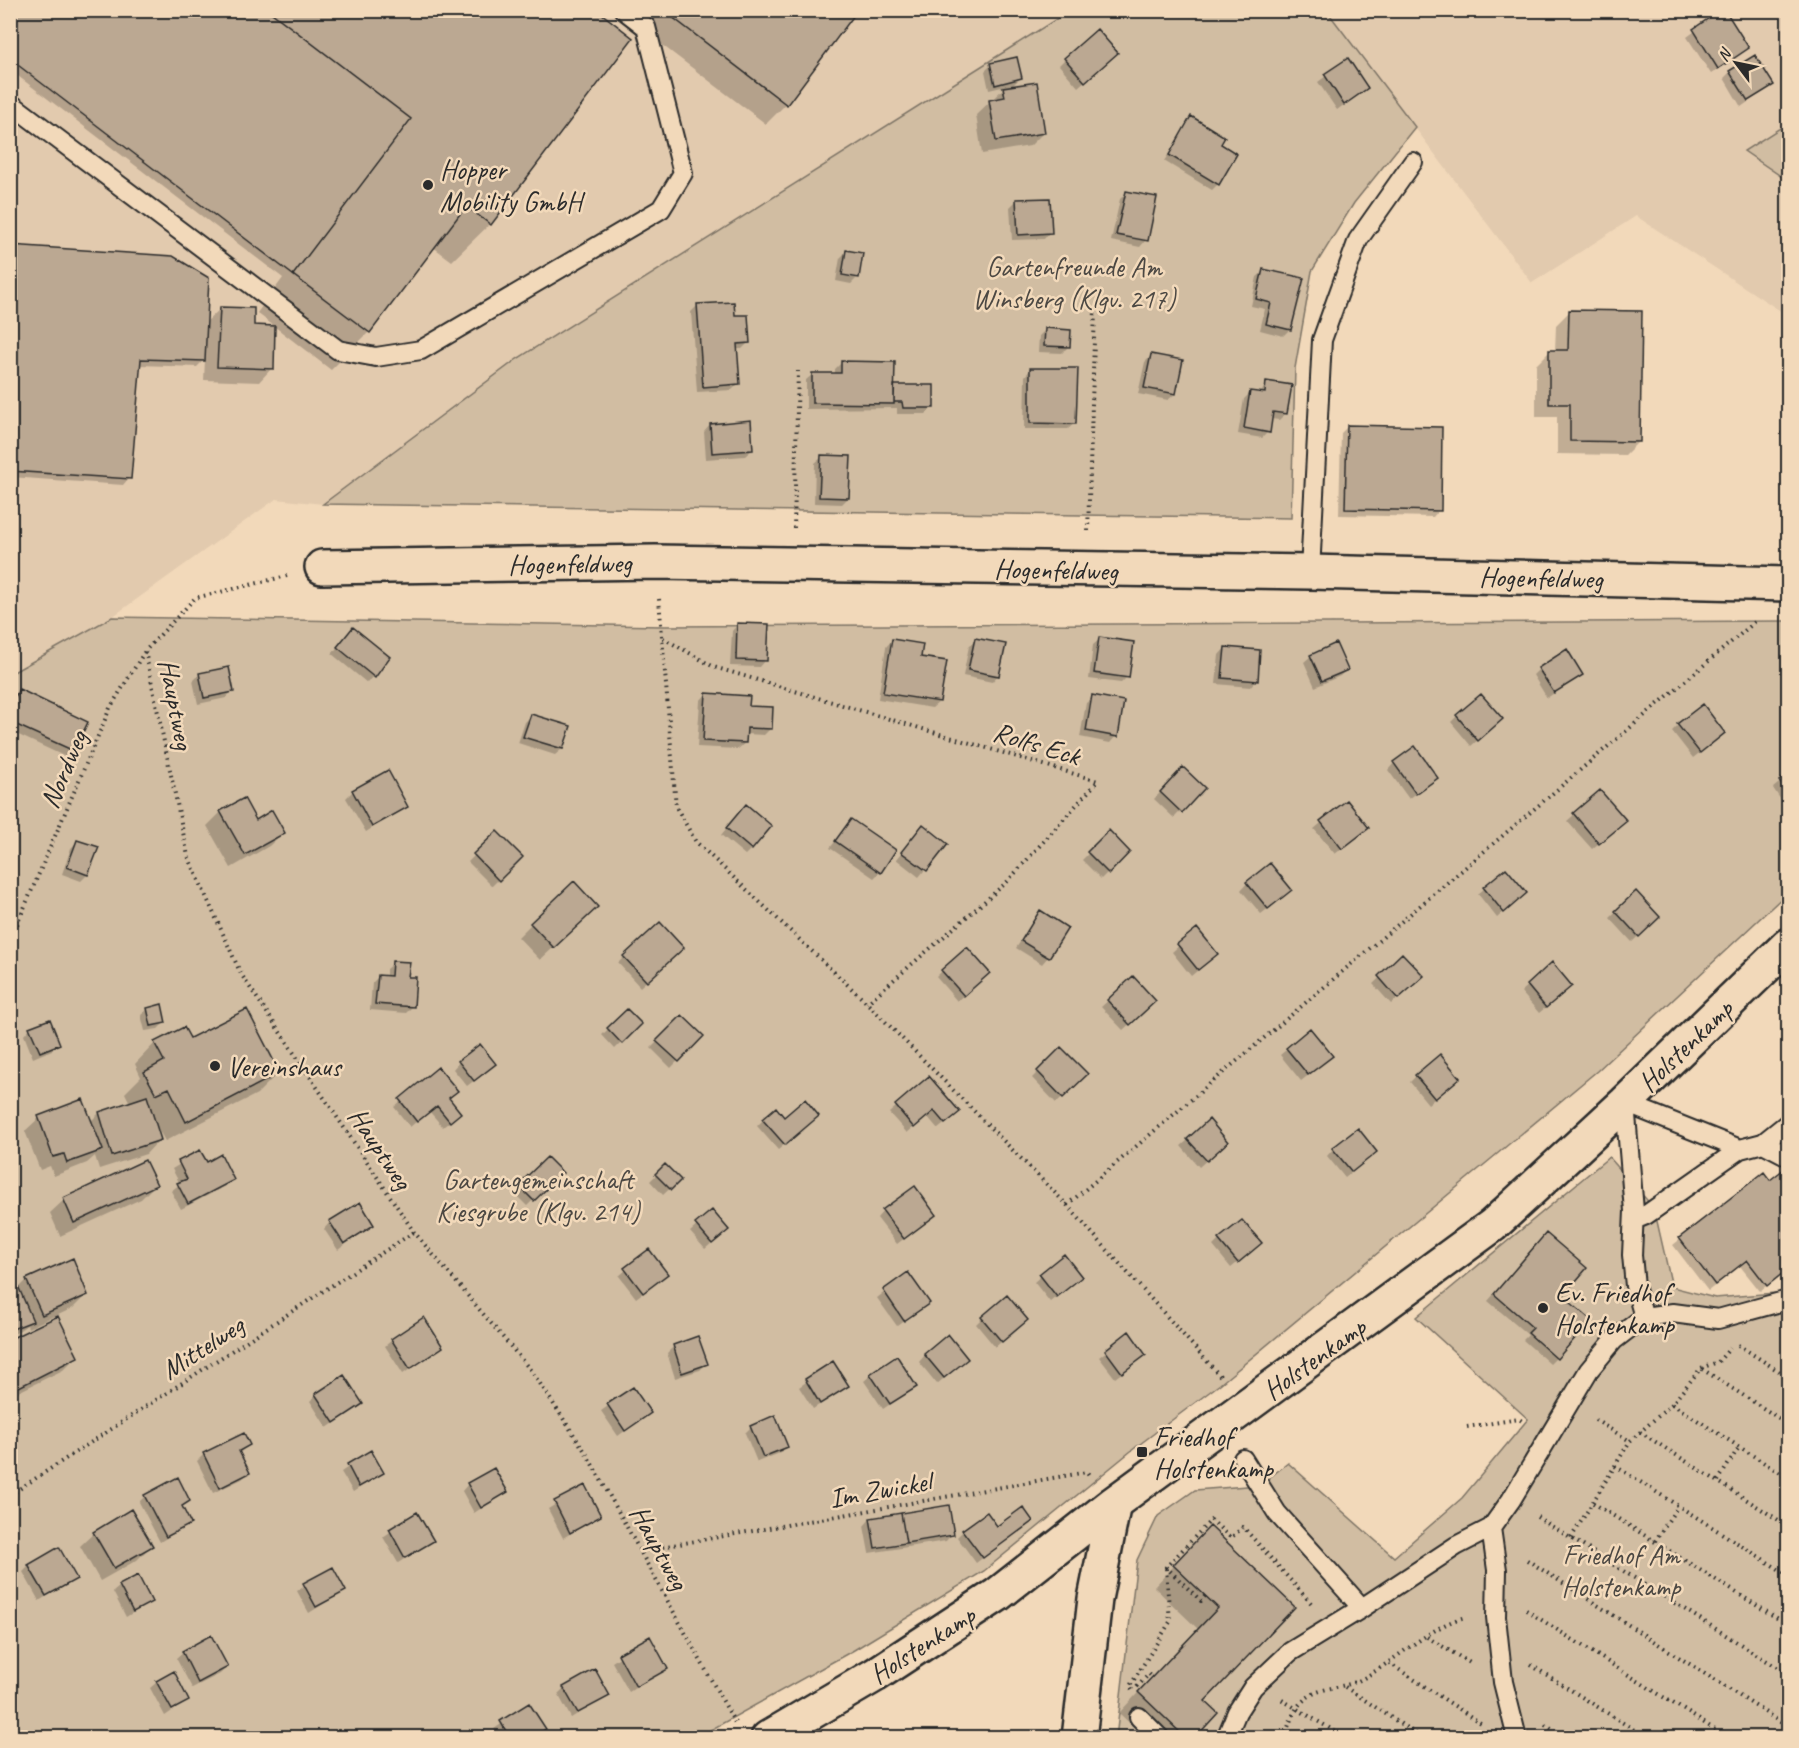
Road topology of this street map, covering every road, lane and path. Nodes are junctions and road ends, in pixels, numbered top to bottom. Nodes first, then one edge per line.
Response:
1 (624, 10) edge
2 (10, 103) edge
3 (1413, 162) dead end
4 (1095, 309) dead end
5 (798, 371) dead end
6 (656, 562) junction
7 (792, 564) junction
8 (322, 567) joint
9 (1086, 570) junction
10 (1310, 572) junction
11 (1788, 584) edge
12 (1761, 616) dead end
13 (662, 638) junction
14 (145, 651) junction
15 (10, 941) edge
16 (1788, 945) edge
17 (867, 1003) junction
18 (1625, 1103) junction
19 (1788, 1123) edge
20 (1763, 1143) junction
21 (1740, 1149) junction
22 (1788, 1156) edge
23 (1067, 1206) junction
24 (1634, 1220) junction
25 (414, 1232) junction
26 (1788, 1300) edge
27 (1644, 1317) junction
28 (1701, 1368) junction
29 (1788, 1377) edge
30 (1258, 1398) junction
31 (1569, 1404) junction
32 (1672, 1404) junction
33 (1788, 1424) edge
34 (1467, 1427) dead end
35 (1640, 1432) junction
36 (1547, 1440) junction
37 (1630, 1442) junction
38 (1739, 1447) junction
39 (1244, 1459) dead end
40 (1615, 1466) junction
41 (1788, 1478) edge
42 (1718, 1481) junction
43 (10, 1495) edge
44 (1511, 1500) junction
45 (1114, 1503) junction
46 (1593, 1503) junction
47 (1678, 1506) junction
48 (1788, 1526) edge
49 (1491, 1528) junction
50 (1571, 1538) junction
51 (1655, 1541) junction
52 (639, 1551) junction
53 (1521, 1556) dead end
54 (1166, 1567) junction
55 (1788, 1575) edge
56 (1288, 1580) dead end
57 (1496, 1591) junction
58 (1205, 1596) dead end
59 (1362, 1608) junction
60 (1496, 1617) junction
61 (1788, 1625) edge
62 (1427, 1637) junction
63 (1498, 1644) junction
64 (1389, 1663) junction
65 (1788, 1674) edge
66 (1151, 1676) dead end
67 (1503, 1682) junction
68 (1137, 1686) dead end
69 (1345, 1687) junction
70 (1297, 1707) junction
71 (1139, 1717) joint
72 (737, 1727) dead end
73 (1788, 1727) edge
74 (768, 1737) edge
75 (1079, 1737) edge
76 (1160, 1737) edge
77 (1226, 1737) edge
78 (1284, 1737) edge
79 (1346, 1737) edge
80 (1422, 1737) edge
81 (1517, 1737) edge
82 (1647, 1737) edge
83 (1728, 1737) edge

1 - 2 lane
3 - 10 lane
4 - 9 path
5 - 7 path
6 - 7 street, Hogenfeldweg
6 - 8 street, Hogenfeldweg
6 - 13 path
7 - 9 street, Hogenfeldweg
8 - 14 path, Hauptweg
9 - 10 street, Hogenfeldweg
10 - 11 street, Hogenfeldweg
12 - 23 path
13 - 17 path
13 - 17 path, Rolfs Eck
14 - 15 path, Nordweg
14 - 25 path, Hauptweg
16 - 18 street, Holstenkamp
17 - 23 path
18 - 21 lane
18 - 24 lane
18 - 30 street, Holstenkamp
19 - 20 lane
20 - 21 lane
20 - 22 lane
21 - 24 lane
23 - 30 path
24 - 27 lane
25 - 43 path, Mittelweg
25 - 52 path, Hauptweg
26 - 27 lane
27 - 31 lane
28 - 29 path
28 - 32 path
28 - 33 path
30 - 45 street, Holstenkamp
31 - 36 lane
31 - 37 path
32 - 35 path
32 - 38 path
34 - 36 path
35 - 37 path
35 - 42 path
36 - 44 lane
37 - 40 path
38 - 41 path
38 - 42 path
39 - 59 lane
40 - 46 path
40 - 47 path
42 - 48 path
44 - 49 lane
44 - 50 path
45 - 52 path, Im Zwickel
45 - 74 street, Holstenkamp
45 - 75 street
46 - 50 path
46 - 51 path
47 - 51 path
47 - 55 path
49 - 57 lane
49 - 59 lane
50 - 65 path
51 - 61 path
52 - 72 path, Hauptweg
53 - 73 path
54 - 56 path
54 - 58 path
54 - 71 path
57 - 60 lane
57 - 83 path
59 - 77 lane
60 - 62 path
60 - 63 lane
62 - 64 path
62 - 67 path
63 - 67 lane
63 - 82 path
64 - 69 path
64 - 81 path
66 - 68 path
67 - 81 lane
69 - 70 path
69 - 80 path
70 - 78 path
70 - 79 path
71 - 76 lane

